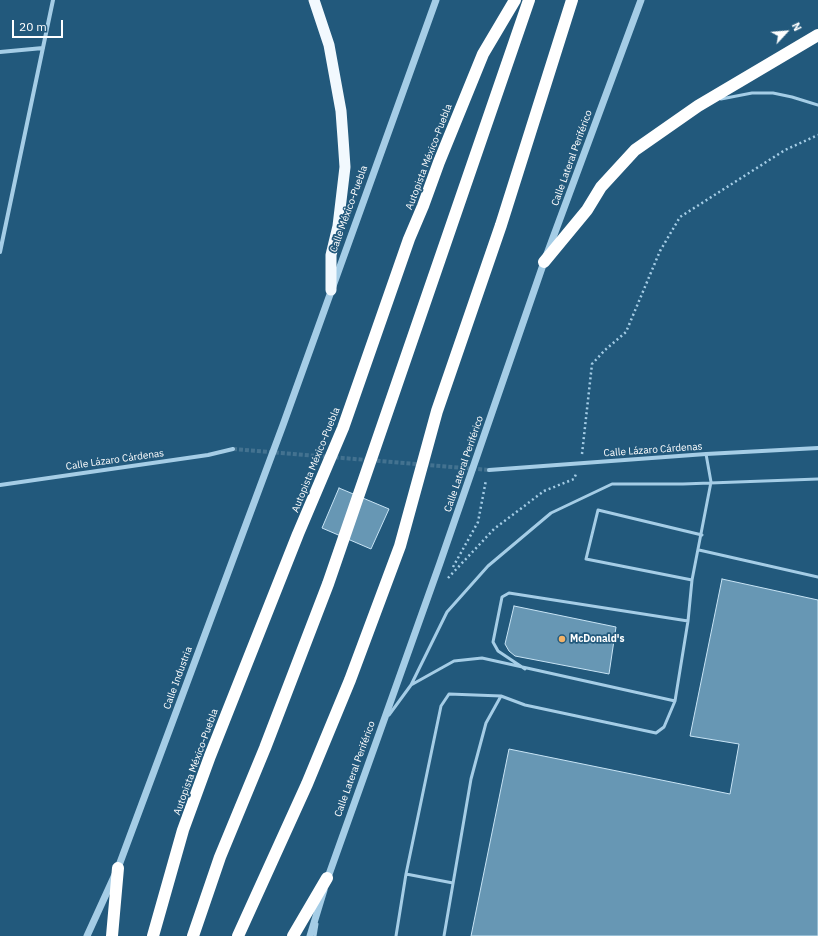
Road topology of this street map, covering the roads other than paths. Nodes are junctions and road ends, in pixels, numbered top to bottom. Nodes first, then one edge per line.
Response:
1 (53, 0) edge
2 (314, 0) edge
3 (436, 0) edge
4 (515, 0) edge
5 (529, 0) edge
6 (572, 0) edge
7 (641, 0) edge
8 (818, 35) edge
9 (43, 48) junction
10 (0, 52) edge
11 (698, 106) junction
12 (818, 106) edge
13 (0, 252) edge
14 (544, 262) junction
15 (330, 290) junction
16 (283, 425) joint
17 (818, 448) edge
18 (233, 449) tunnel mouth
19 (706, 454) junction
20 (488, 470) tunnel mouth
21 (818, 479) edge
22 (711, 482) junction
23 (0, 485) edge
24 (702, 535) junction
25 (699, 550) junction
26 (818, 577) edge
27 (692, 580) junction
28 (688, 621) junction
29 (525, 669) junction
30 (411, 685) junction
31 (501, 696) junction
32 (674, 701) junction
33 (383, 722) junction
34 (118, 868) junction
35 (406, 874) junction
36 (327, 878) junction
37 (453, 883) junction
38 (318, 916) junction
39 (87, 936) edge
40 (112, 936) edge
41 (153, 936) edge
42 (194, 936) edge
43 (238, 936) edge
44 (293, 936) edge
45 (310, 936) edge
46 (315, 936) edge
47 (396, 936) edge
48 (444, 936) edge

1 - 9 street
2 - 15 highway
3 - 15 street, Calle México-Puebla
4 - 41 highway, Autopista México-Puebla
5 - 42 highway
6 - 43 highway
7 - 14 street, Calle Lateral Periférico
8 - 11 highway
9 - 10 street
9 - 13 street
11 - 12 lane
11 - 14 highway
14 - 33 street, Calle Lateral Periférico
15 - 16 street, Calle México-Puebla
16 - 34 street, Calle Industria
17 - 19 street, Calle Lázaro Cárdenas
18 - 23 street, Calle Lázaro Cárdenas
19 - 20 street, Calle Lázaro Cárdenas
19 - 22 lane
21 - 22 lane
22 - 24 lane
22 - 30 lane
24 - 25 lane
24 - 27 lane
25 - 26 lane
25 - 27 lane
27 - 28 lane
28 - 29 lane
28 - 32 lane
29 - 30 lane
29 - 32 lane
30 - 33 lane
31 - 32 lane
31 - 35 lane
31 - 37 lane
33 - 36 street, Calle Lateral Periférico
34 - 39 street, Calle Industria
34 - 40 highway
35 - 37 lane
35 - 47 lane
36 - 38 street, Calle Lateral Periférico
36 - 44 highway
37 - 48 lane
38 - 45 street, Calle Lateral Periférico
38 - 46 lane

